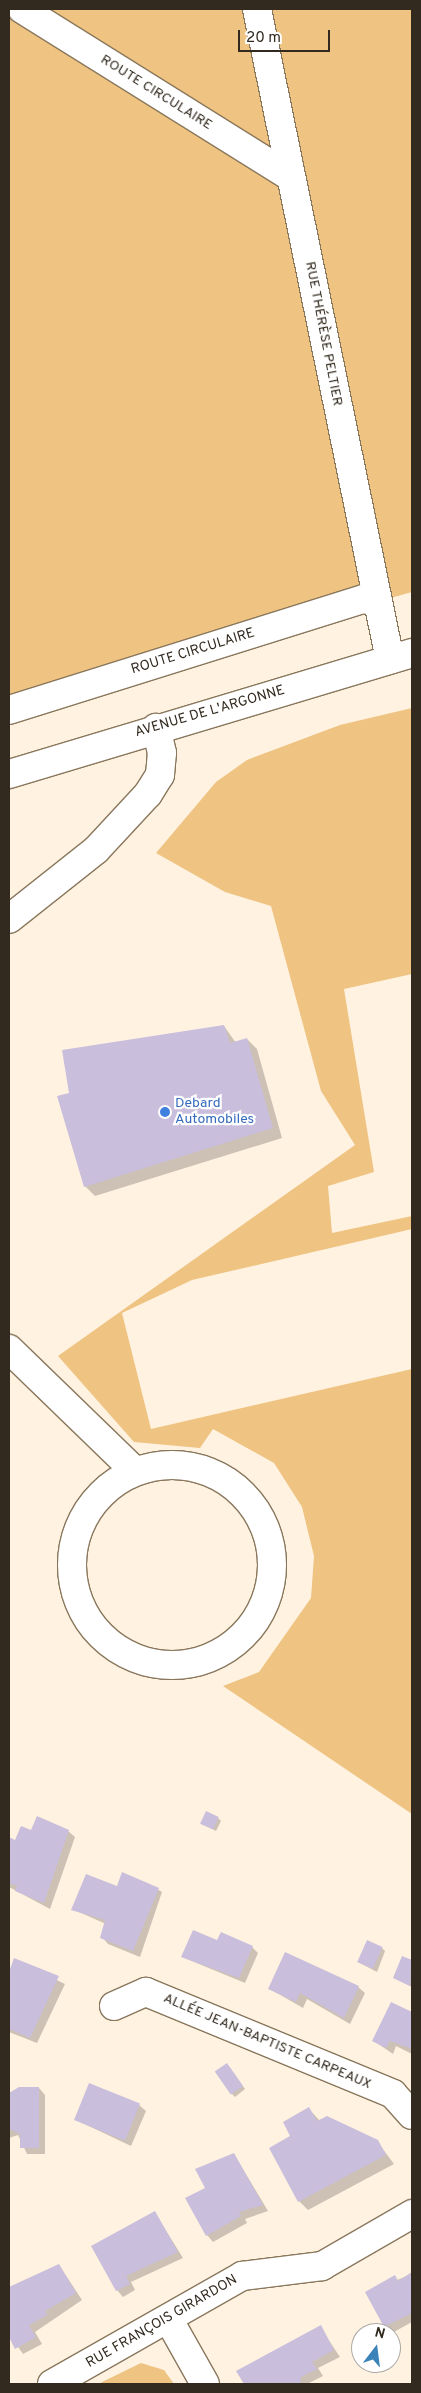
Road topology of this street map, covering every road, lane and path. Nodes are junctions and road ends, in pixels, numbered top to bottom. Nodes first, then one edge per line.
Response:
1 (22, 9) edge
2 (257, 9) edge
3 (291, 177) junction
4 (377, 602) junction
5 (401, 656) edge
6 (9, 710) edge
7 (156, 728) junction
8 (9, 774) edge
9 (9, 919) edge
10 (9, 1349) edge
11 (135, 1471) junction
12 (114, 2006) dead end
13 (412, 2115) edge
14 (412, 2214) edge
15 (169, 2320) junction
16 (52, 2384) edge
17 (205, 2384) edge

1 - 3 street, ROUTE CIRCULAIRE
2 - 3 street, RUE THÉRÈSE PELTIER
3 - 4 street, RUE THÉRÈSE PELTIER
4 - 5 street, RUE THÉRÈSE PELTIER
4 - 6 street, ROUTE CIRCULAIRE
5 - 7 street, AVENUE DE L'ARGONNE
7 - 8 street, AVENUE DE L'ARGONNE
7 - 9 street
10 - 11 street
11 - 11 street
12 - 13 street, ALLÉE JEAN-BAPTISTE CARPEAUX
14 - 15 street, RUE FRANÇOIS GIRARDON
15 - 16 street, RUE FRANÇOIS GIRARDON
15 - 17 street

